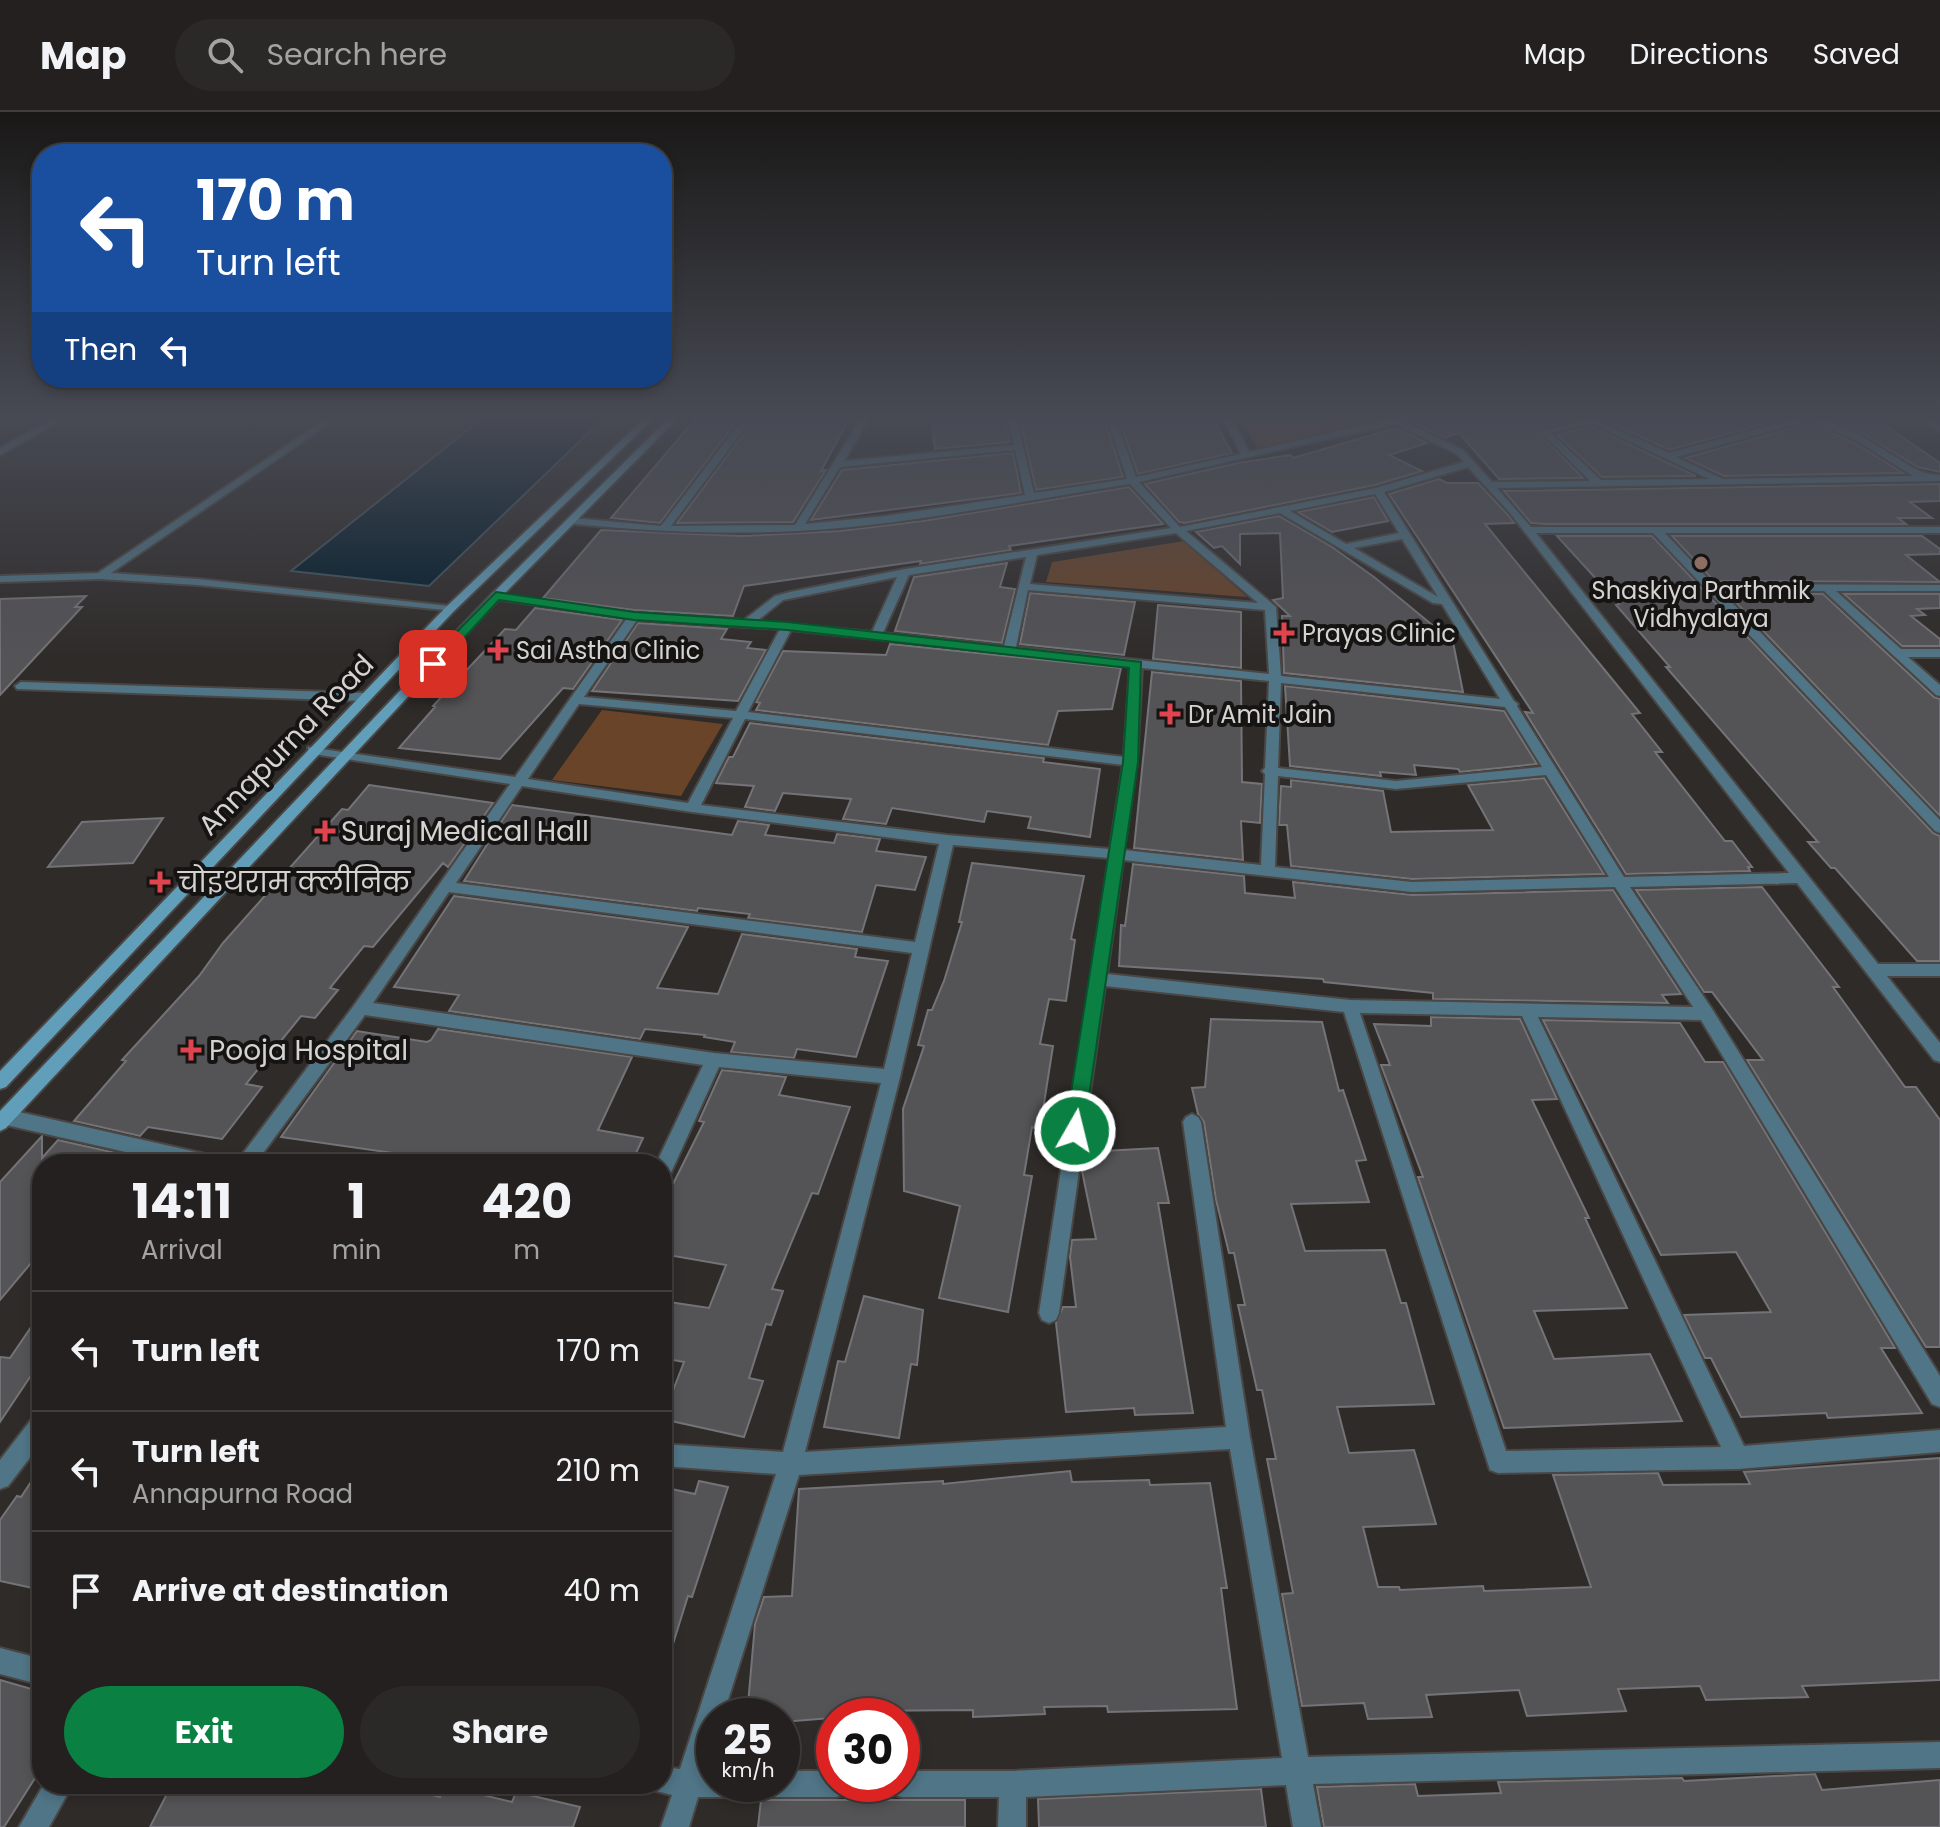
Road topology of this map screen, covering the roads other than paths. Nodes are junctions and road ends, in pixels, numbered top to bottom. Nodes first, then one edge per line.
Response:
1 (217, 497) edge
2 (567, 497) edge
3 (597, 497) edge
4 (688, 497) edge
5 (817, 497) edge
6 (1030, 497) edge
7 (1147, 497) edge
8 (1345, 497) edge
9 (1382, 497) edge
10 (1500, 497) edge
11 (1280, 509) junction
12 (573, 521) junction
13 (798, 528) junction
14 (664, 529) junction
15 (1178, 530) junction
16 (1528, 530) junction
17 (1940, 530) edge
18 (1657, 531) junction
19 (1406, 535) junction
20 (1345, 547) junction
21 (1032, 552) junction
22 (905, 572) junction
23 (100, 576) junction
24 (0, 579) edge
25 (1026, 587) junction
26 (1710, 587) junction
27 (1827, 588) junction
28 (1940, 588) edge
29 (496, 596) junction
30 (1447, 601) junction
31 (1270, 607) junction
32 (450, 609) junction
33 (634, 616) junction
34 (747, 623) junction
35 (787, 626) junction
36 (875, 637) junction
37 (1009, 650) junction
38 (1898, 653) junction
39 (1940, 653) edge
40 (1136, 664) junction
41 (1275, 676) junction
42 (21, 686) dead end
43 (1940, 692) edge
44 (364, 697) junction
45 (577, 700) junction
46 (1512, 704) junction
47 (739, 715) junction
48 (313, 750) junction
49 (349, 754) junction
50 (1130, 762) junction
51 (1552, 770) junction
52 (1269, 771) junction
53 (518, 782) junction
54 (692, 808) junction
55 (1940, 828) edge
56 (947, 840) junction
57 (1115, 854) junction
58 (1268, 869) junction
59 (1801, 878) junction
60 (1620, 883) junction
61 (447, 887) junction
62 (922, 949) junction
63 (1872, 970) junction
64 (1940, 970) edge
65 (1097, 979) junction
66 (1350, 1006) junction
67 (361, 1008) junction
68 (1527, 1010) junction
69 (1706, 1014) junction
70 (1940, 1055) edge
71 (714, 1060) junction
72 (891, 1077) junction
73 (0, 1082) edge
74 (3, 1120) edge
75 (1192, 1122) dead end
76 (166, 1154) edge
77 (252, 1154) edge
78 (670, 1154) edge
79 (1049, 1313) dead end
80 (1940, 1396) edge
81 (32, 1437) edge
82 (1239, 1437) junction
83 (1940, 1441) edge
84 (672, 1456) edge
85 (1738, 1458) junction
86 (791, 1464) junction
87 (0, 1478) edge
88 (0, 1661) edge
89 (32, 1669) edge
90 (1940, 1755) edge
91 (1298, 1771) junction
92 (675, 1782) edge
93 (816, 1784) edge
94 (920, 1784) edge
95 (1013, 1784) junction
96 (54, 1794) edge
97 (33, 1827) edge
98 (675, 1827) edge
99 (1012, 1827) edge
100 (1307, 1827) edge

1 - 23 street
2 - 32 main road, Annapurna Road
3 - 12 main road, Annapurna Road
4 - 14 street
5 - 13 street
6 - 13 street
7 - 15 street
8 - 11 street
9 - 19 street
10 - 16 street
11 - 15 street
11 - 20 street
12 - 14 street
12 - 29 main road, Annapurna Road
13 - 14 street
15 - 21 street
15 - 31 street
16 - 18 street
16 - 59 street
17 - 18 street
18 - 26 street
19 - 20 street
19 - 30 street
20 - 30 street
21 - 22 street
21 - 25 street
22 - 34 street
22 - 36 street
23 - 24 street
23 - 32 street
25 - 31 street
25 - 37 street
26 - 27 street
26 - 55 street
27 - 28 street
27 - 38 street
29 - 33 street
29 - 49 main road, Annapurna Road
30 - 46 street
31 - 41 street
32 - 44 main road, Annapurna Road
33 - 34 street
33 - 45 street
34 - 35 street
35 - 36 street
35 - 47 street
36 - 37 street
37 - 40 street
38 - 39 street
38 - 43 street
40 - 41 street
40 - 50 street
41 - 46 street
41 - 52 street
42 - 44 street
44 - 48 main road, Annapurna Road
45 - 47 street
45 - 53 street
46 - 51 street
47 - 50 street
47 - 54 street
48 - 49 street
48 - 73 main road, Annapurna Road
49 - 53 street
49 - 74 main road, Annapurna Road
50 - 57 street
51 - 52 street
51 - 60 street
52 - 58 street
53 - 54 street
53 - 61 street
54 - 56 street
56 - 57 street
56 - 62 street
57 - 58 street
57 - 65 street
58 - 60 street
59 - 60 street
59 - 63 street
60 - 69 street
61 - 62 street
61 - 67 street
62 - 72 street
63 - 64 street
63 - 70 street
65 - 66 street
65 - 79 street
66 - 68 street
66 - 85 street
67 - 71 street
67 - 77 street
68 - 69 street
68 - 85 street
69 - 80 street
71 - 72 street
71 - 78 street
72 - 86 street
74 - 76 street
75 - 82 street
81 - 87 street
82 - 86 street
82 - 91 street
83 - 85 street
84 - 86 street
86 - 92 street
88 - 89 street
90 - 91 street
91 - 95 street
91 - 100 street
92 - 93 street
92 - 98 street
94 - 95 street
95 - 99 street
96 - 97 street

